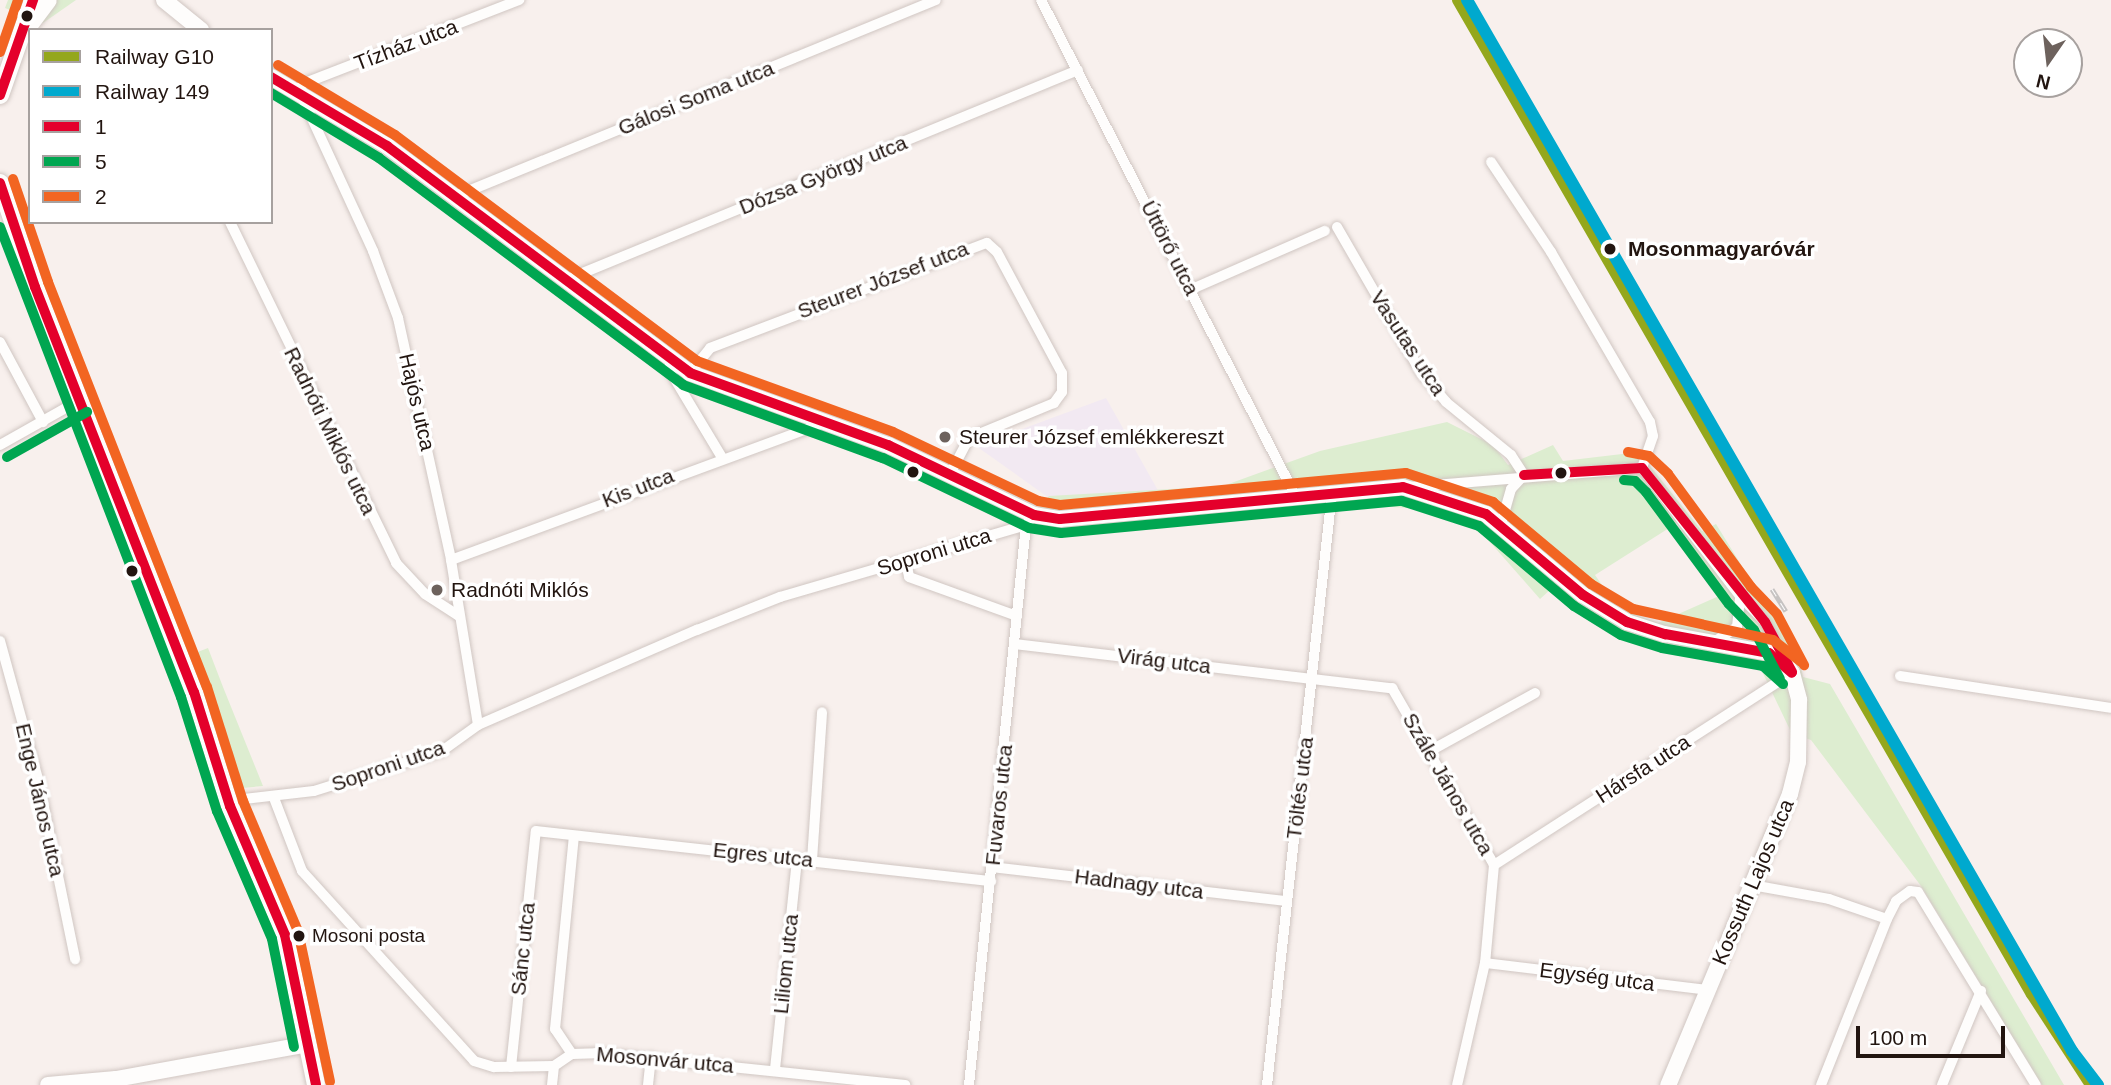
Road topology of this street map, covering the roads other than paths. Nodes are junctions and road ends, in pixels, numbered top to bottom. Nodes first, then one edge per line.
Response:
1 (33, 0) edge
2 (48, 0) edge
3 (164, 0) edge
4 (519, 0) edge
5 (936, 0) edge
6 (1041, 0) edge
7 (199, 28) edge
8 (18, 39) junction
9 (1078, 70) junction
10 (273, 78) edge
11 (0, 95) edge
12 (299, 95) junction
13 (1491, 162) dead end
14 (0, 183) edge
15 (456, 196) junction
16 (231, 224) edge
17 (1337, 227) dead end
18 (1325, 231) dead end
19 (568, 279) junction
20 (1192, 289) junction
21 (0, 342) edge
22 (670, 360) junction
23 (691, 373) junction
24 (80, 400) junction
25 (827, 421) junction
26 (43, 422) junction
27 (0, 445) edge
28 (721, 456) junction
29 (1642, 468) junction
30 (950, 474) junction
31 (1524, 475) junction
32 (1404, 488) junction
33 (1332, 492) junction
34 (1296, 497) junction
35 (1030, 520) junction
36 (1500, 524) junction
37 (451, 560) junction
38 (906, 560) junction
39 (1740, 596) junction
40 (1017, 616) junction
41 (459, 617) junction
42 (0, 641) edge
43 (1710, 642) junction
44 (1015, 644) junction
45 (1792, 673) junction
46 (1900, 676) dead end
47 (1313, 679) junction
48 (1535, 693) dead end
49 (2111, 708) edge
50 (822, 712) dead end
51 (478, 724) junction
52 (1430, 751) junction
53 (274, 798) junction
54 (230, 806) junction
55 (536, 831) joint
56 (574, 836) junction
57 (796, 859) junction
58 (812, 860) junction
59 (1494, 865) junction
60 (992, 867) junction
61 (991, 881) junction
62 (1752, 885) junction
63 (1286, 901) junction
64 (1887, 919) junction
65 (75, 959) dead end
66 (1485, 963) junction
67 (1708, 990) junction
68 (1981, 991) junction
69 (308, 1044) junction
70 (572, 1054) junction
71 (652, 1057) junction
72 (554, 1066) junction
73 (511, 1067) junction
74 (775, 1069) junction
75 (48, 1085) edge
76 (316, 1085) edge
77 (552, 1085) edge
78 (648, 1085) edge
79 (905, 1085) edge
80 (970, 1085) edge
81 (1267, 1085) edge
82 (1457, 1085) edge
83 (1668, 1085) edge
84 (1821, 1085) edge
85 (1942, 1085) edge
86 (2036, 1085) edge

1 - 8 main road
2 - 8 main road
3 - 7 street
4 - 12 street, Tízház utca
5 - 15 street, Gálosi Soma utca
6 - 9 street, Úttörő utca
8 - 11 main road
9 - 19 street, Dózsa György utca
9 - 20 street, Úttörő utca
10 - 12 street
12 - 15 street
12 - 37 street, Hajós utca
13 - 29 street
14 - 24 main road
15 - 19 street
16 - 41 street, Radnóti Miklós utca
17 - 31 street, Vasutas utca
18 - 20 street
19 - 22 street
20 - 34 street, Úttörő utca
21 - 26 street
22 - 23 street
22 - 28 street
23 - 25 street
23 - 30 street, Steurer József utca
24 - 26 street
24 - 54 main road
25 - 28 street, Kis utca
25 - 30 street
26 - 27 street
28 - 37 street, Kis utca
29 - 31 street
29 - 39 street
30 - 35 street
31 - 32 street
31 - 36 street
32 - 33 street, Soproni utca
32 - 36 street, Soproni utca
33 - 34 street, Soproni utca
33 - 47 street, Töltés utca
34 - 35 street, Soproni utca
35 - 38 street, Soproni utca
35 - 40 street, Fuvaros utca
36 - 43 street, Soproni utca
37 - 41 street, Hajós utca
38 - 40 street
38 - 51 street, Soproni utca
39 - 43 street
39 - 45 street
40 - 44 street, Fuvaros utca
41 - 51 street, Hajós utca
42 - 65 street, Enge János utca
43 - 45 street, Soproni utca
44 - 47 street, Virág utca
44 - 60 street, Fuvaros utca
45 - 59 street, Hársfa utca
45 - 62 street, Kossuth Lajos utca
46 - 49 street
47 - 52 street, Szále János utca
47 - 63 street, Töltés utca
48 - 52 street
50 - 58 street
51 - 53 street, Soproni utca
52 - 59 street, Szále János utca
53 - 54 street, Soproni utca
53 - 73 street
54 - 69 main road
55 - 56 street, Egres utca
55 - 73 street, Sánc utca
56 - 57 street, Egres utca
56 - 70 street
57 - 58 street, Egres utca
57 - 74 street, Liliom utca
58 - 61 street, Egres utca
59 - 66 street, Szále János utca
60 - 61 street, Fuvaros utca
60 - 63 street, Hadnagy utca
61 - 80 street, Fuvaros utca
62 - 64 street
62 - 67 street, Kossuth Lajos utca
63 - 81 street, Töltés utca
64 - 68 street
64 - 84 street
66 - 67 street, Egység utca
66 - 82 street, Szále János utca
67 - 83 street, Kossuth Lajos utca
68 - 85 street
68 - 86 street
69 - 75 street
69 - 76 main road
70 - 71 street, Mosonvár utca
70 - 72 street, Mosonvár utca
71 - 74 street, Mosonvár utca
71 - 78 street
72 - 73 street
72 - 77 street
74 - 79 street, Mosonvár utca

